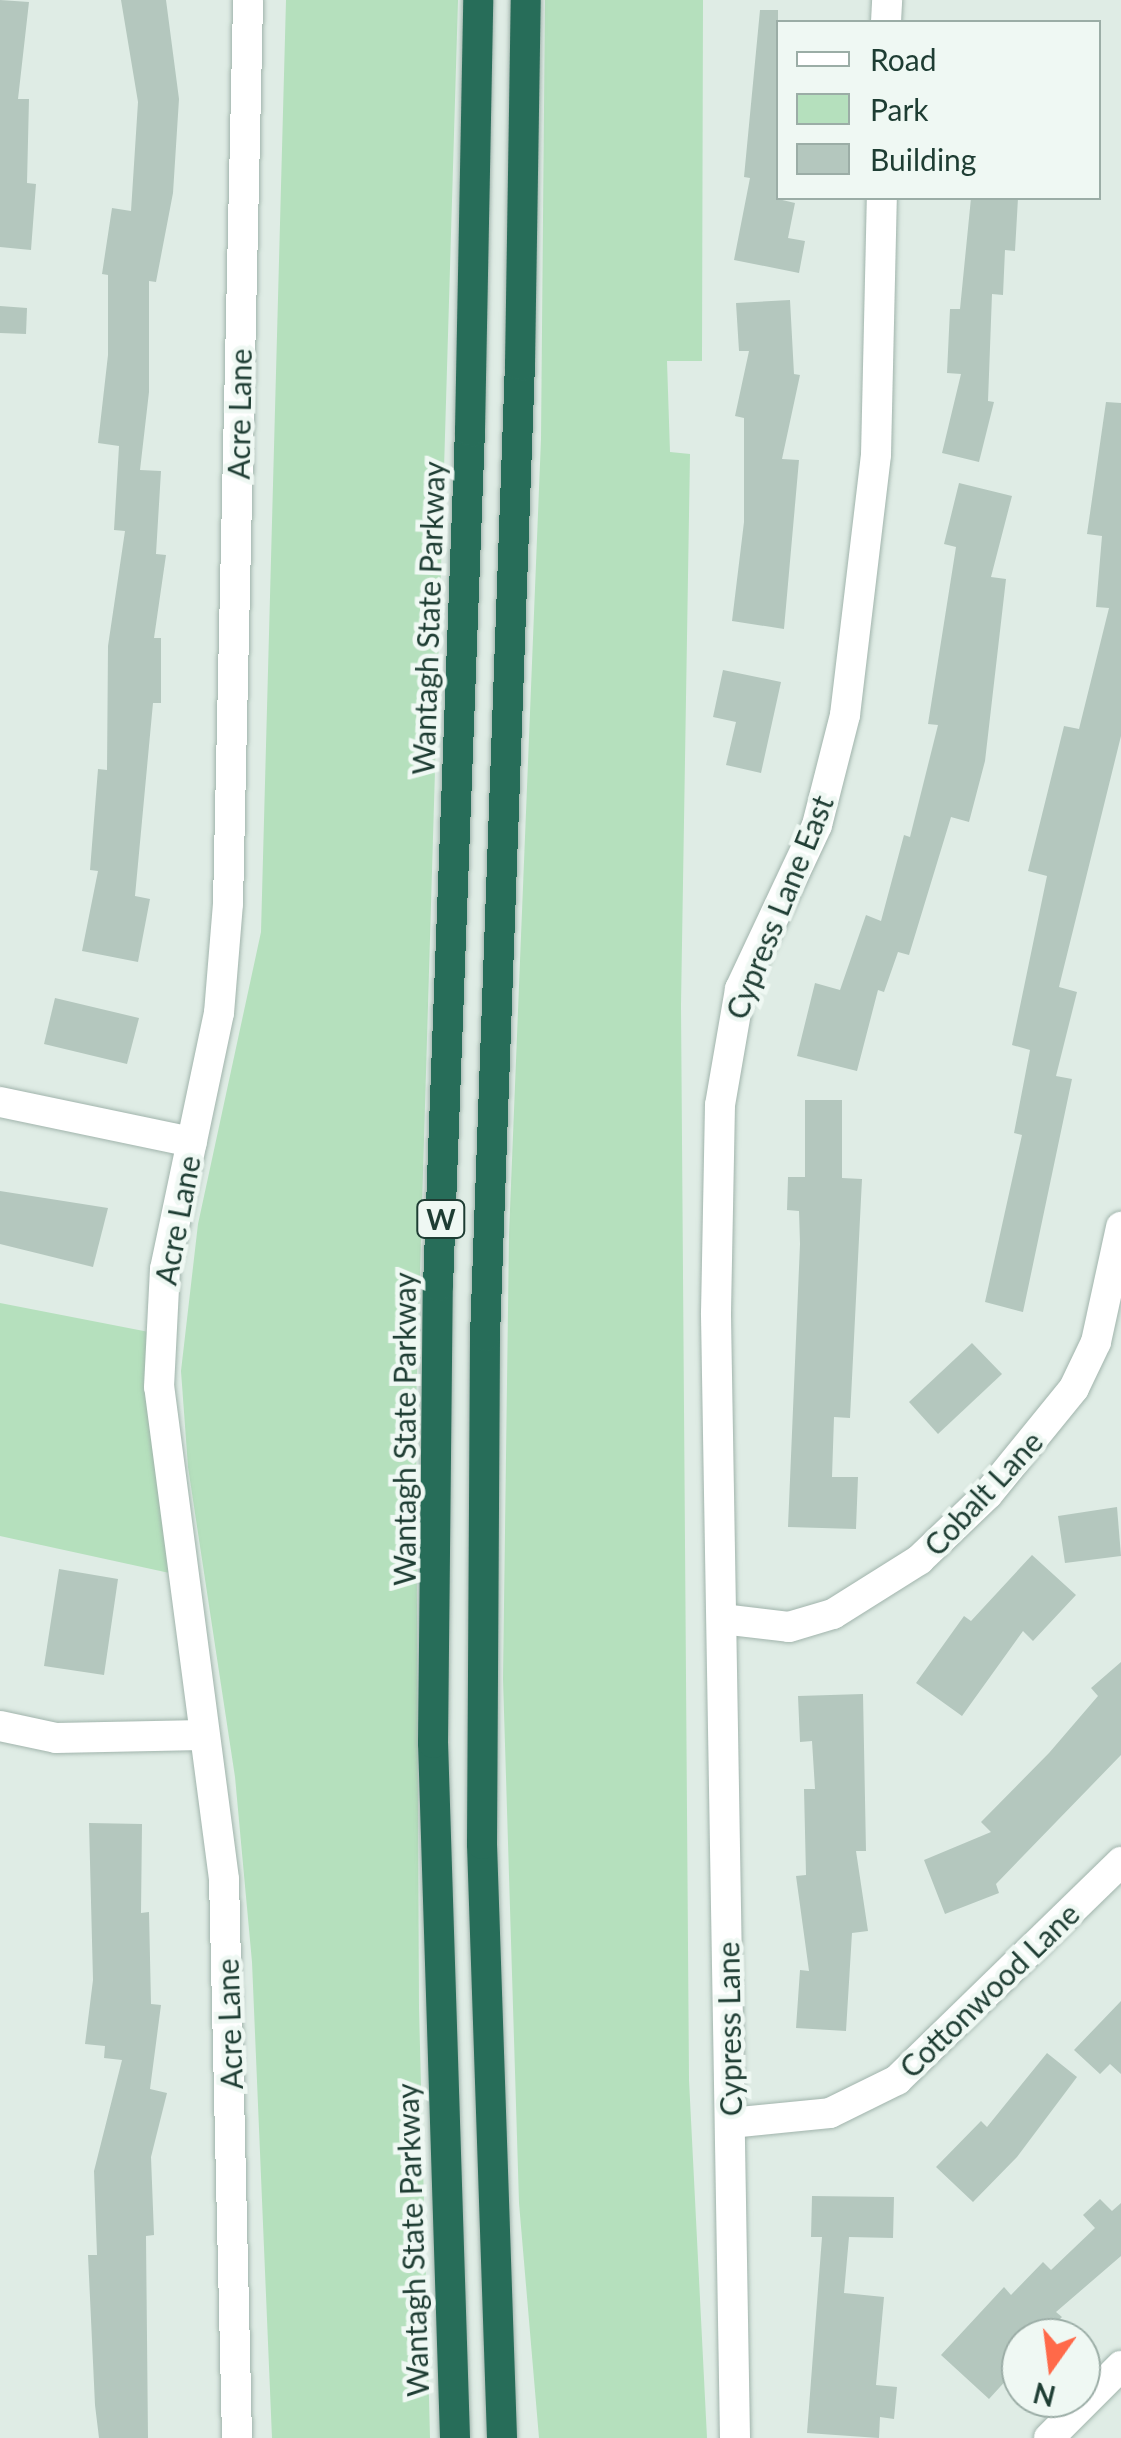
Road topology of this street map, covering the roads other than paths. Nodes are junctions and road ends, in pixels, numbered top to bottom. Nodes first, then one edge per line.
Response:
1 (248, 0) edge
2 (478, 0) edge
3 (526, 0) edge
4 (882, 200) edge
5 (0, 1102) edge
6 (192, 1142) junction
7 (1121, 1226) edge
8 (722, 1619) junction
9 (0, 1726) edge
10 (204, 1735) junction
11 (1121, 1862) edge
12 (730, 2123) junction
13 (1121, 2366) edge
14 (238, 2438) edge
15 (455, 2438) edge
16 (502, 2438) edge
17 (735, 2438) edge
18 (1050, 2438) edge

1 - 6 street, Acre Lane
2 - 15 highway, Wantagh State Parkway / W
3 - 16 highway, W
4 - 8 street, Cypress Lane East
5 - 6 street
6 - 10 street, Acre Lane
7 - 8 street, Cobalt Lane
8 - 12 street, Cypress Lane
9 - 10 street
10 - 14 street, Acre Lane
11 - 12 street, Cottonwood Lane
12 - 17 street, Cypress Lane
13 - 18 street

